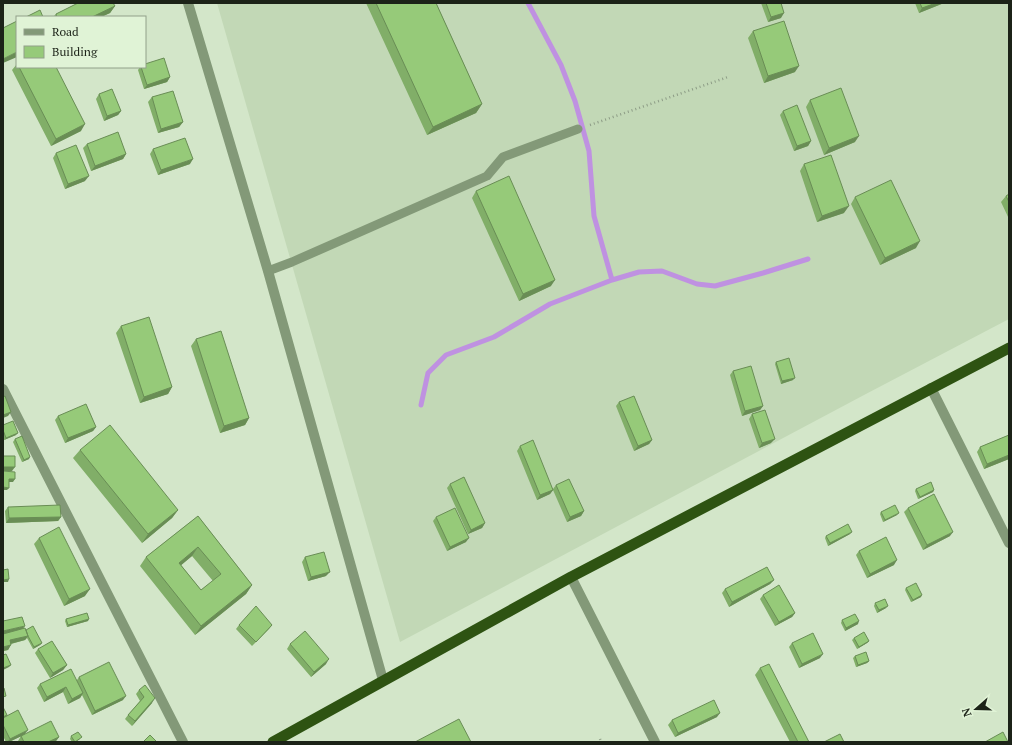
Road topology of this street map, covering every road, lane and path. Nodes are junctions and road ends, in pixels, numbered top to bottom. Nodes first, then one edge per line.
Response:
1 (188, 3) edge
2 (728, 77) dead end
3 (591, 124) dead end
4 (578, 129) dead end
5 (268, 271) junction
6 (1009, 348) edge
7 (931, 388) junction
8 (3, 389) edge
9 (1009, 543) edge
10 (570, 577) junction
11 (383, 680) junction
12 (183, 742) edge
13 (273, 742) edge
14 (655, 742) edge

1 - 5 street
2 - 3 path
4 - 5 lane
5 - 11 street
6 - 7 highway
7 - 9 street
7 - 10 highway
8 - 12 street
10 - 11 highway
10 - 14 street
11 - 13 highway

